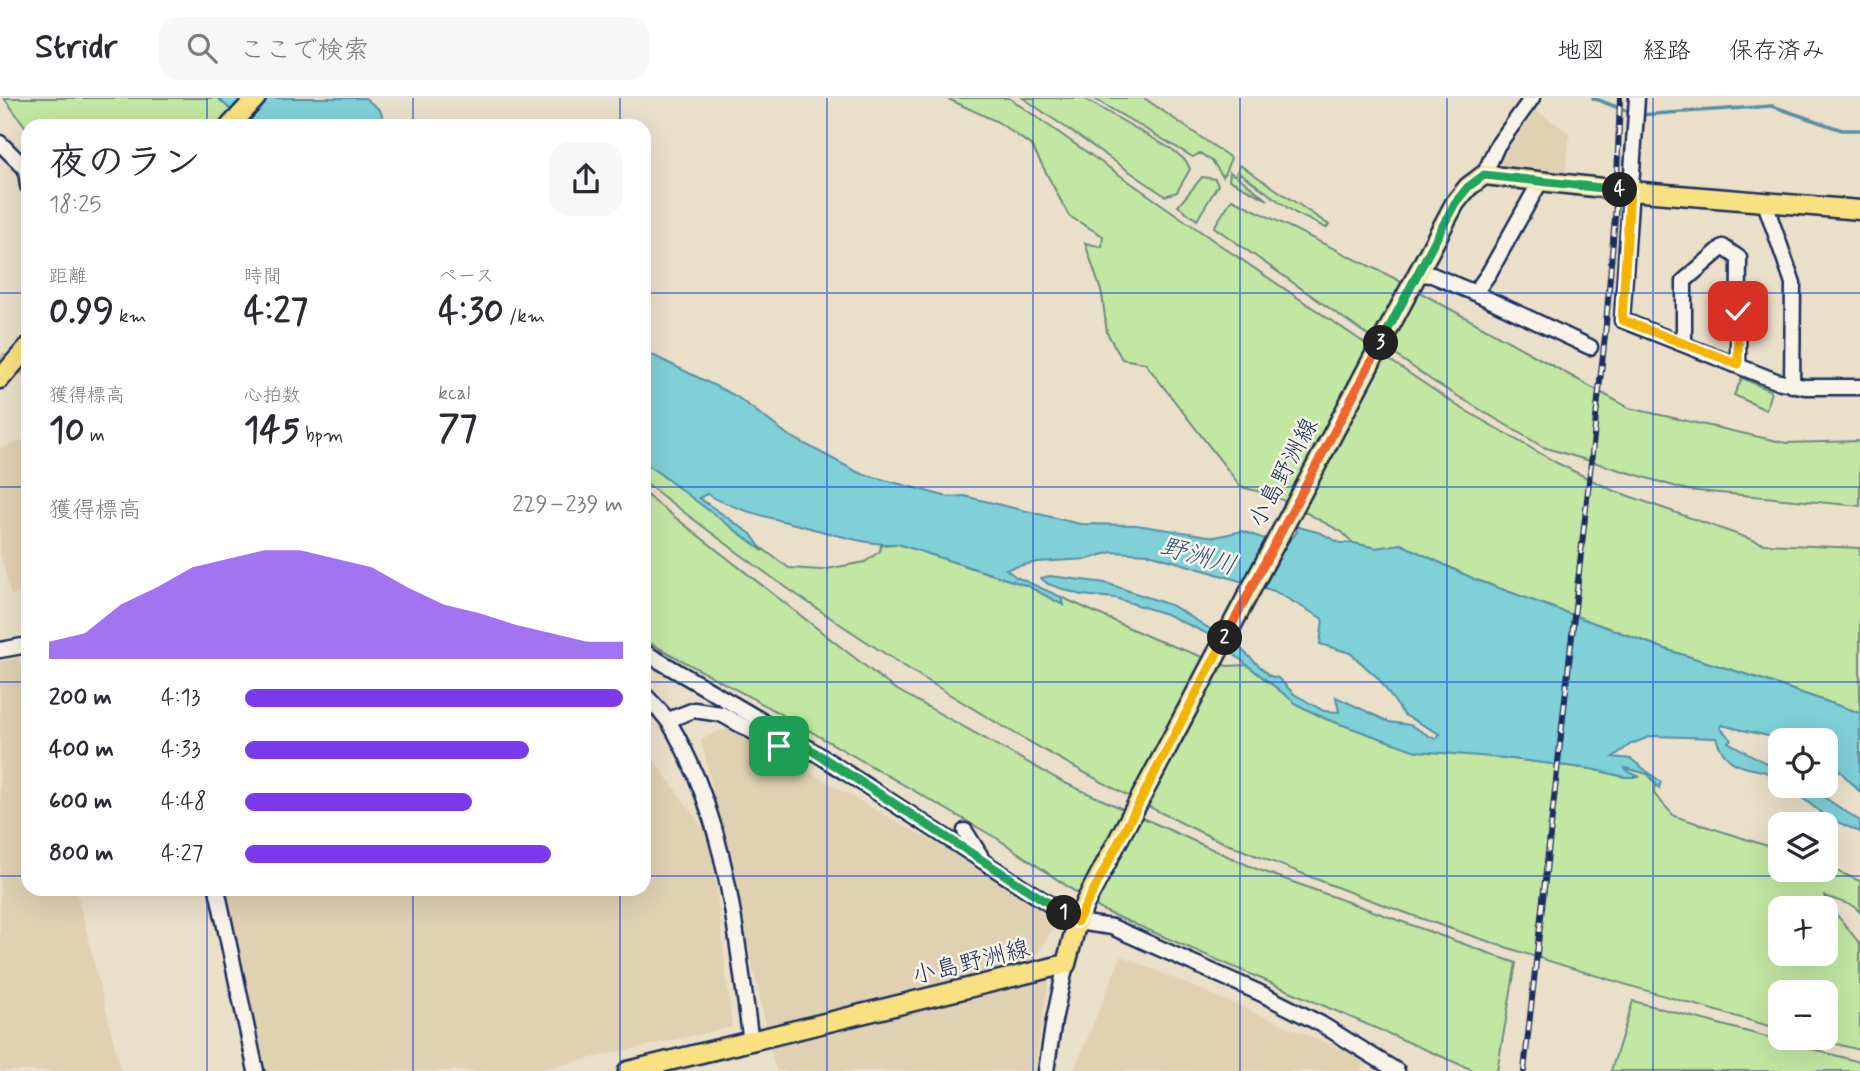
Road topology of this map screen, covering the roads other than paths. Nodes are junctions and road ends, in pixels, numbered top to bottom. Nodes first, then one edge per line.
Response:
1 (256, 98) edge
2 (1532, 98) edge
3 (1636, 109) edge
4 (236, 119) edge
5 (0, 143) edge
6 (21, 165) edge
7 (1484, 175) junction
8 (1540, 182) junction
9 (1630, 191) junction
10 (1767, 202) junction
11 (1860, 210) edge
12 (1415, 279) junction
13 (1475, 292) junction
14 (1684, 343) junction
15 (1590, 347) dead end
16 (21, 355) edge
17 (1738, 364) junction
18 (0, 379) edge
19 (1792, 385) junction
20 (1860, 387) edge
21 (21, 646) edge
22 (0, 650) edge
23 (651, 656) edge
24 (651, 702) edge
25 (667, 720) junction
26 (805, 746) junction
27 (965, 831) dead end
28 (983, 859) junction
29 (218, 896) edge
30 (1077, 922) junction
31 (1066, 964) junction
32 (751, 1042) junction
33 (256, 1071) edge
34 (628, 1071) edge
35 (1046, 1071) edge
36 (1397, 1071) edge

1 - 4 main road
2 - 7 street
3 - 9 street
5 - 6 street
7 - 8 main road
7 - 12 main road, 小島野洲線
8 - 9 main road
8 - 13 street
9 - 10 main road
9 - 14 street
10 - 11 main road
10 - 19 street
12 - 13 street
12 - 30 main road, 小島野洲線
13 - 15 street
14 - 17 street
14 - 17 street
16 - 18 main road
17 - 19 street
19 - 20 street
21 - 22 street
23 - 26 street
24 - 25 street
25 - 26 street
25 - 32 street
26 - 28 street
27 - 28 street
28 - 30 street
29 - 33 street
30 - 31 main road, 小島野洲線
30 - 36 street
31 - 32 main road, 小島野洲線
31 - 35 street
32 - 34 main road, 小島野洲線

